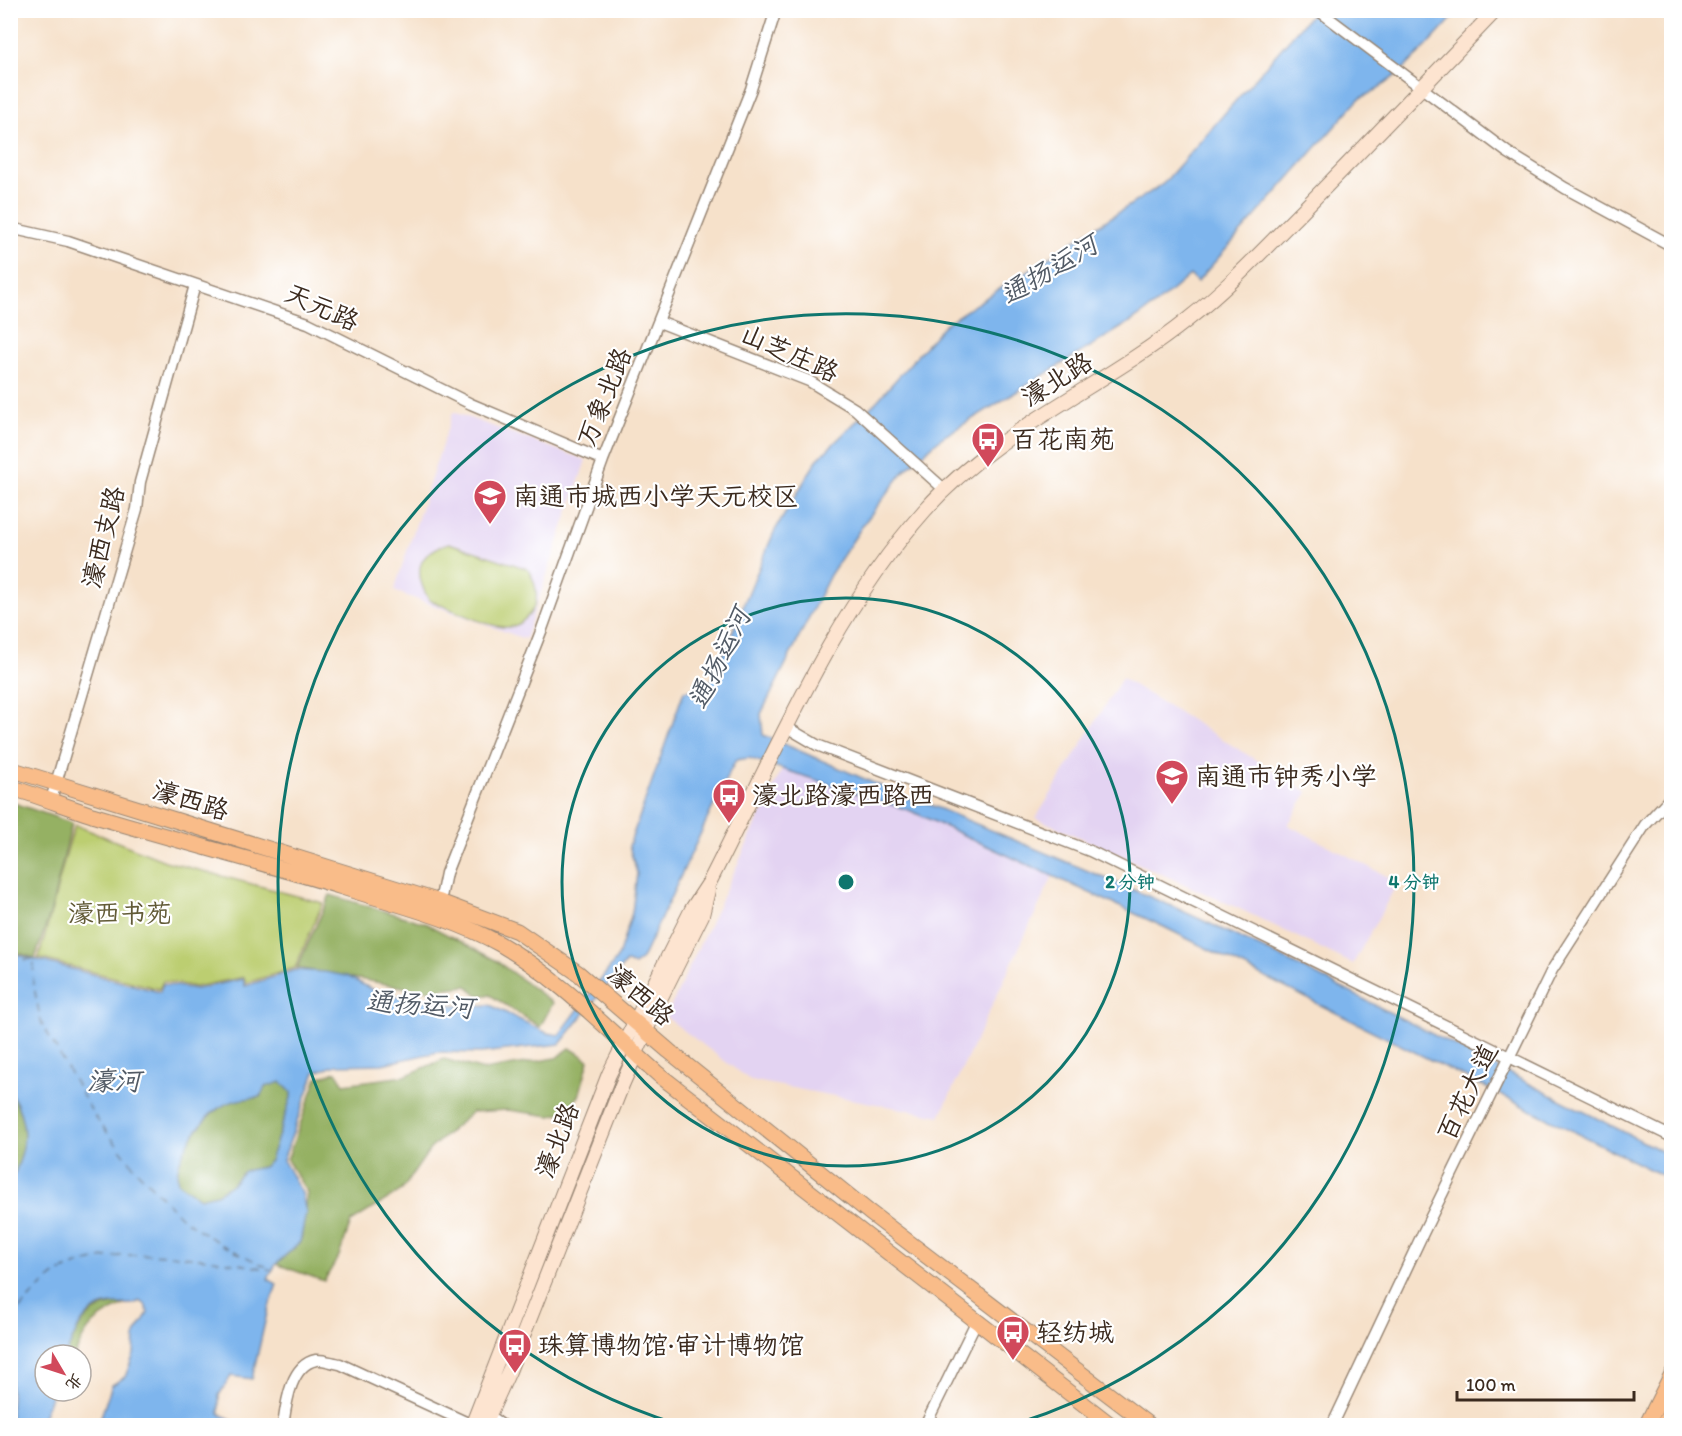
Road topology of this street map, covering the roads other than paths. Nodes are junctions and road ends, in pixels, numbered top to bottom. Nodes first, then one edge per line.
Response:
1 (776, 10) edge
2 (1318, 10) edge
3 (1496, 10) edge
4 (1422, 89) junction
5 (10, 228) edge
6 (1671, 246) edge
7 (195, 285) junction
8 (659, 322) junction
9 (603, 460) junction
10 (945, 490) junction
11 (786, 732) junction
12 (10, 769) edge
13 (57, 784) junction
14 (10, 787) edge
15 (1671, 796) edge
16 (51, 800) junction
17 (440, 902) junction
18 (640, 1026) junction
19 (623, 1044) junction
20 (636, 1054) junction
21 (1508, 1061) junction
22 (1671, 1137) edge
23 (977, 1320) junction
24 (1671, 1374) edge
25 (1671, 1409) edge
26 (484, 1416) edge
27 (283, 1425) edge
28 (472, 1425) edge
29 (503, 1425) edge
30 (925, 1425) edge
31 (1112, 1425) edge
32 (1150, 1425) edge
33 (1332, 1425) edge
34 (1646, 1425) edge
35 (1664, 1425) edge

1 - 8 street, 万象北路
2 - 4 street
3 - 4 street, 濠北路
4 - 6 street
4 - 10 street, 濠北路
5 - 7 street, 天元路
7 - 9 street, 天元路
7 - 13 street, 濠西支路
8 - 9 street, 万象北路
8 - 10 street, 山芝庄路
9 - 17 street, 万象北路
10 - 11 street, 濠北路
11 - 18 street, 濠北路
11 - 21 street
12 - 13 main road, 濠西路
13 - 16 street, 濠西支路
13 - 17 main road, 濠西路
14 - 16 main road, 濠西路
15 - 21 street, 百花大道
16 - 19 main road, 濠西路
17 - 18 main road, 濠西路
18 - 19 street, 濠北路
18 - 20 street, 濠北路
18 - 32 main road, 濠西路
19 - 20 main road, 濠西路
19 - 26 street, 濠北路
20 - 23 main road, 濠西路
20 - 26 street, 濠北路
21 - 22 street
21 - 33 street, 百花大道
23 - 30 street
23 - 31 main road, 濠西路
24 - 34 main road
25 - 35 main road
26 - 28 street, 濠北路
26 - 29 street
27 - 28 street

